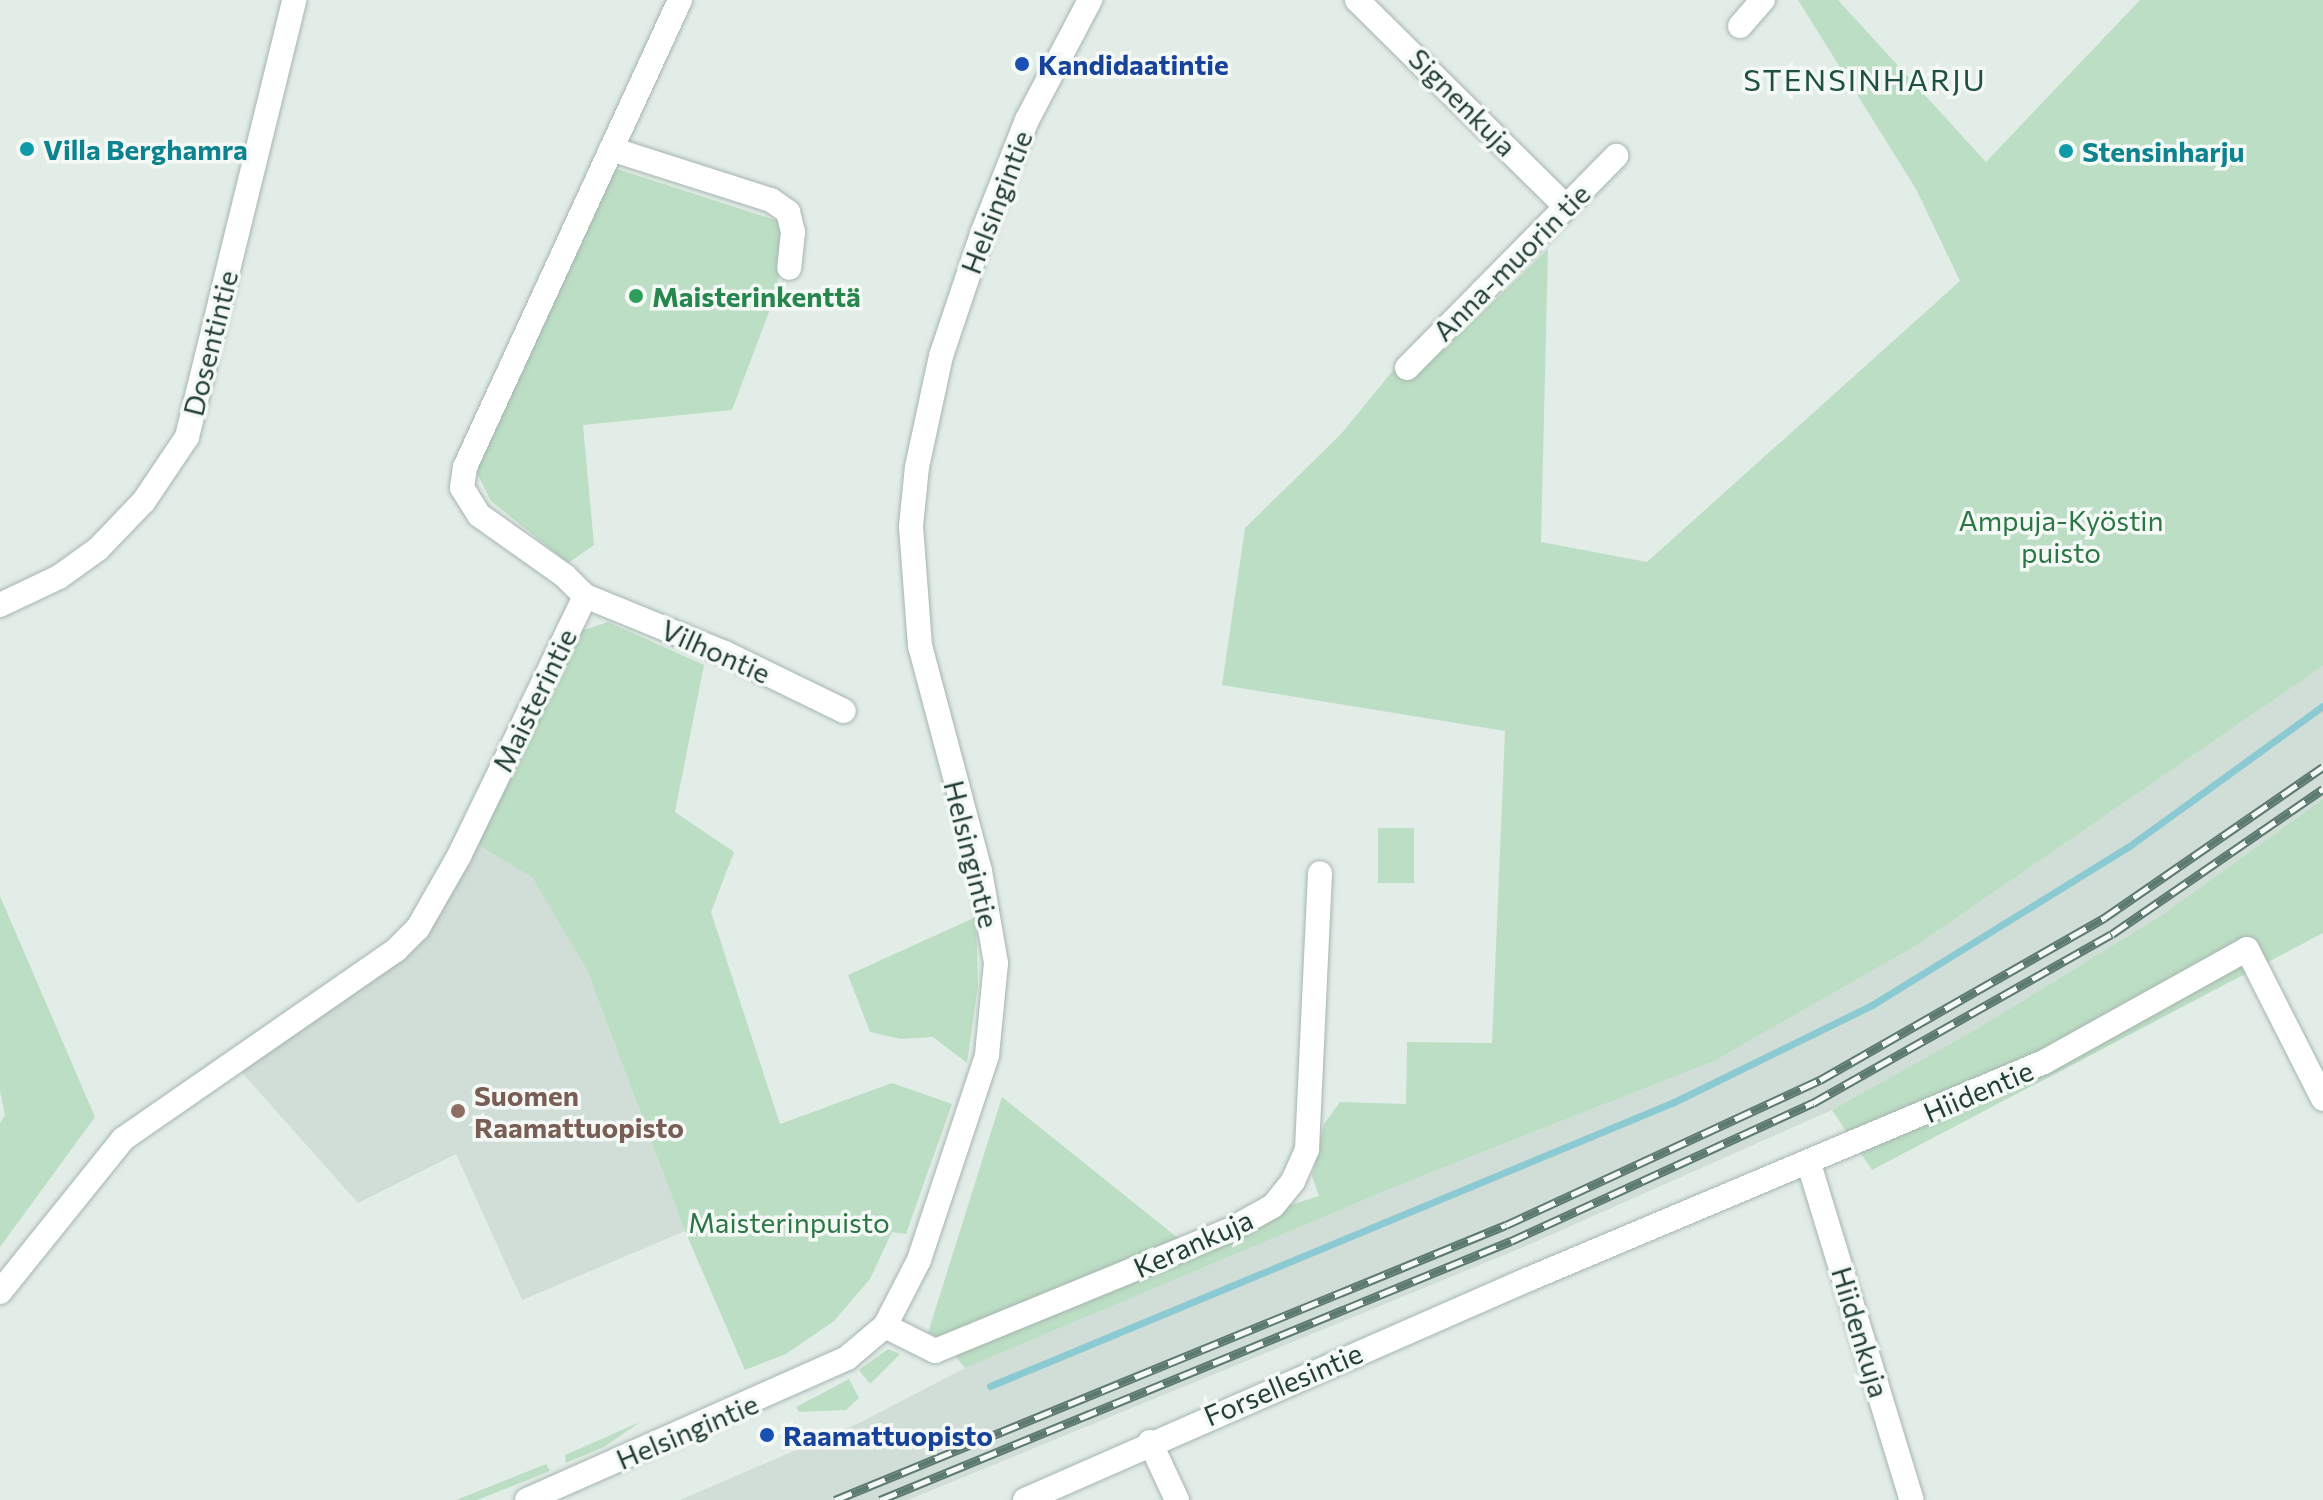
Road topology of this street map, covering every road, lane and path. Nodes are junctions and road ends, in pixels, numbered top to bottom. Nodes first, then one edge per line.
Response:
1 (294, 0) edge
2 (680, 0) edge
3 (1090, 0) edge
4 (1357, 0) edge
5 (1763, 0) edge
6 (1740, 26) dead end
7 (611, 149) junction
8 (1616, 156) dead end
9 (1565, 206) junction
10 (789, 268) dead end
11 (1407, 368) dead end
12 (585, 596) junction
13 (0, 605) edge
14 (844, 711) dead end
15 (1320, 873) dead end
16 (2323, 1099) edge
17 (1809, 1164) junction
18 (1543, 1272) joint
19 (0, 1292) edge
20 (885, 1326) junction
21 (1150, 1442) junction
22 (527, 1500) edge
23 (1025, 1500) edge
24 (1177, 1500) edge
25 (1912, 1500) edge

1 - 13 street, Dosentintie
2 - 7 street, Maisterintie
3 - 20 street, Helsingintie
4 - 9 street, Signenkuja
5 - 6 street
7 - 10 street
7 - 12 street, Maisterintie
8 - 9 street, Anna-muorin tie
9 - 11 street, Anna-muorin tie
12 - 14 street, Vilhontie
12 - 19 street, Maisterintie
15 - 20 street, Kerankuja
16 - 17 street, Hiidentie
17 - 18 street, Hiidentie
17 - 25 street, Hiidenkuja
18 - 21 street, Forsellesintie
20 - 22 street, Helsingintie
21 - 23 street, Forsellesintie
21 - 24 street

